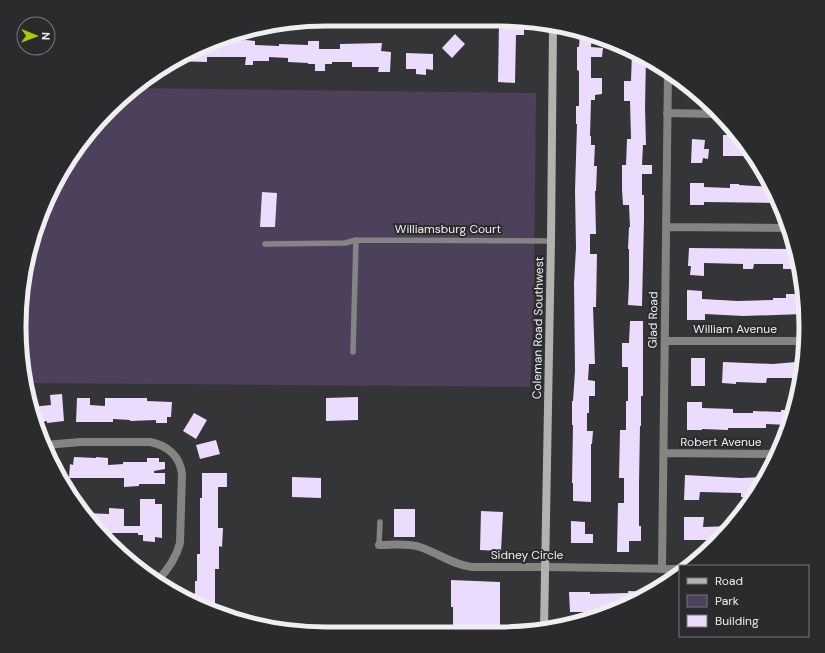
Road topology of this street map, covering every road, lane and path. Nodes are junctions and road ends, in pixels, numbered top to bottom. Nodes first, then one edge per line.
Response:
1 (553, 31) edge
2 (668, 79) edge
3 (667, 113) junction
4 (711, 114) edge
5 (667, 227) junction
6 (782, 228) edge
7 (356, 240) junction
8 (551, 241) junction
9 (265, 244) dead end
10 (665, 341) junction
11 (798, 341) edge
12 (353, 352) dead end
13 (51, 445) edge
14 (664, 453) junction
15 (770, 454) edge
16 (380, 522) dead end
17 (379, 545) joint
18 (546, 567) junction
19 (662, 569) junction
20 (675, 569) edge
21 (161, 577) edge
22 (544, 623) edge

1 - 8 street, Coleman Road Southwest
2 - 3 street, Glad Road
3 - 4 street
3 - 5 street, Glad Road
5 - 6 street
5 - 10 street, Glad Road
7 - 8 lane, Williamsburg Court
7 - 9 lane, Williamsburg Court
7 - 12 lane
8 - 18 street, Coleman Road Southwest
10 - 11 street, William Avenue
10 - 14 street, Glad Road
13 - 21 street
14 - 15 street, Robert Avenue
14 - 19 street, Glad Road
16 - 17 lane
17 - 18 street, Sidney Circle
18 - 19 street, Sidney Circle
18 - 22 street, Coleman Road Southwest
19 - 20 street, Sidney Circle

